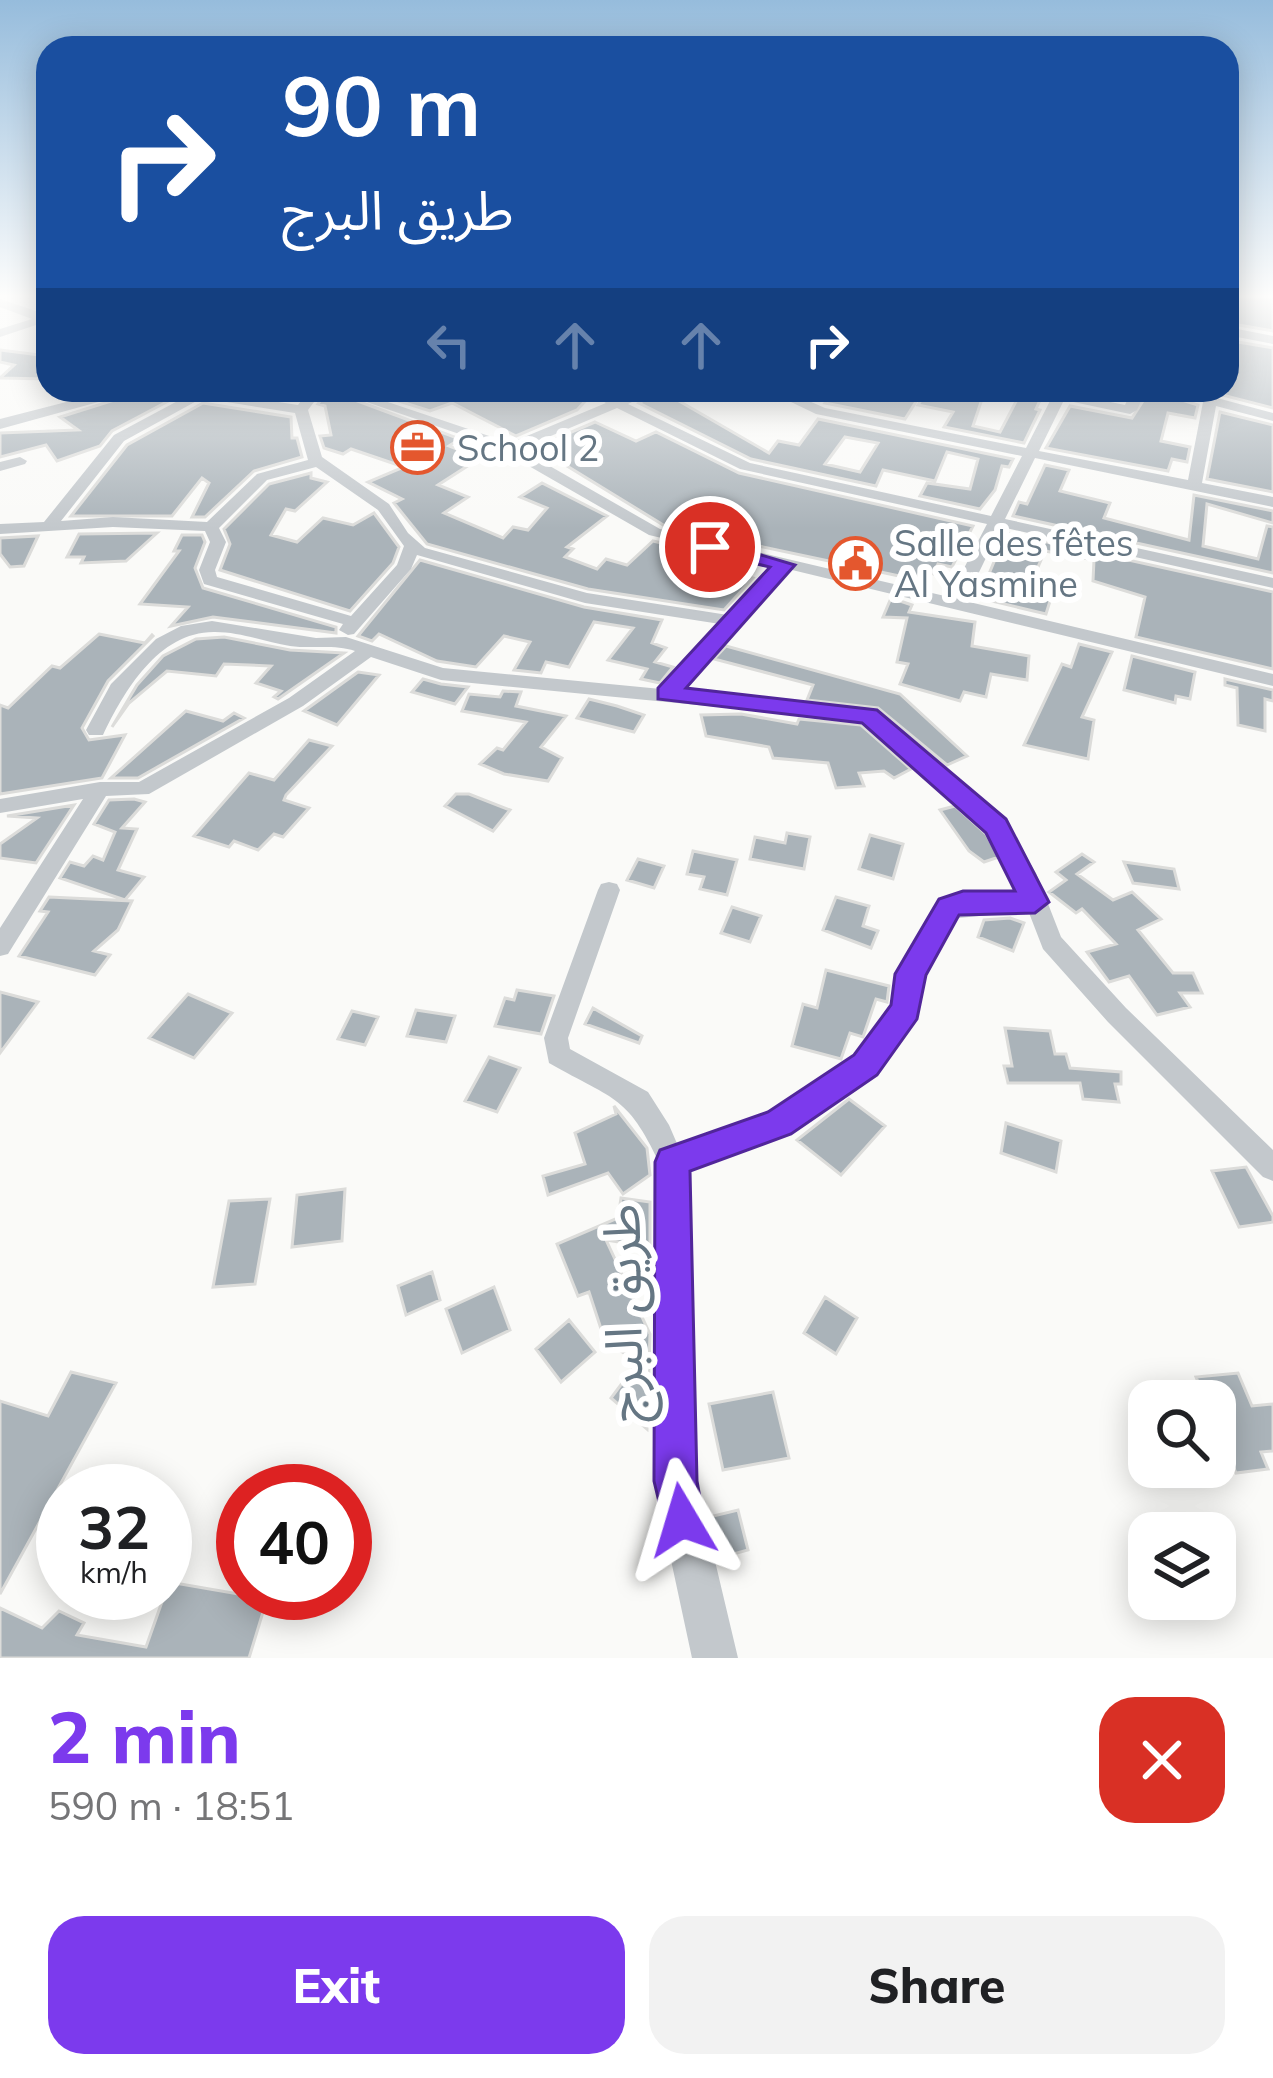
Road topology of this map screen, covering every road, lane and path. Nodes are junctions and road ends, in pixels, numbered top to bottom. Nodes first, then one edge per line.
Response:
1 (86, 402) edge
2 (185, 402) edge
3 (246, 402) edge
4 (307, 402) edge
5 (373, 402) edge
6 (612, 402) edge
7 (621, 402) edge
8 (800, 402) edge
9 (1055, 402) edge
10 (1099, 402) edge
11 (1134, 402) edge
12 (1210, 402) edge
13 (1231, 402) edge
14 (616, 404) junction
15 (301, 410) junction
16 (1273, 417) edge
17 (0, 424) edge
18 (508, 449) junction
19 (1031, 453) junction
20 (20, 461) dead end
21 (317, 461) junction
22 (0, 467) edge
23 (1194, 486) junction
24 (1273, 502) edge
25 (51, 523) junction
26 (995, 523) junction
27 (211, 527) junction
28 (0, 529) edge
29 (412, 547) junction
30 (784, 565) junction
31 (1273, 583) edge
32 (954, 605) junction
33 (733, 621) junction
34 (354, 622) junction
35 (357, 646) junction
36 (1273, 680) edge
37 (667, 694) junction
38 (96, 730) dead end
39 (100, 789) junction
40 (0, 806) edge
41 (609, 890) dead end
42 (1035, 902) junction
43 (0, 947) edge
44 (672, 1162) junction
45 (1273, 1168) edge
46 (715, 1658) edge

1 - 17 street
2 - 25 street
3 - 15 street
4 - 15 street
5 - 18 street
6 - 14 street
7 - 14 street
8 - 19 street
9 - 19 street
10 - 11 street
12 - 23 street
13 - 16 street
14 - 18 street
14 - 26 street
15 - 21 street
18 - 30 street
19 - 23 street
19 - 26 street
20 - 22 street
21 - 27 street
21 - 29 street
23 - 24 street
25 - 27 street
25 - 28 street
26 - 31 street
26 - 32 street
27 - 34 street
29 - 33 street
29 - 34 street
30 - 32 street
30 - 33 street
32 - 36 street
33 - 37 street
34 - 35 street
35 - 37 street
35 - 38 street
35 - 39 street
37 - 42 street
39 - 40 street
39 - 43 street
41 - 44 street
42 - 44 street, طريق البرج
42 - 45 street
44 - 46 street, طريق البرج

